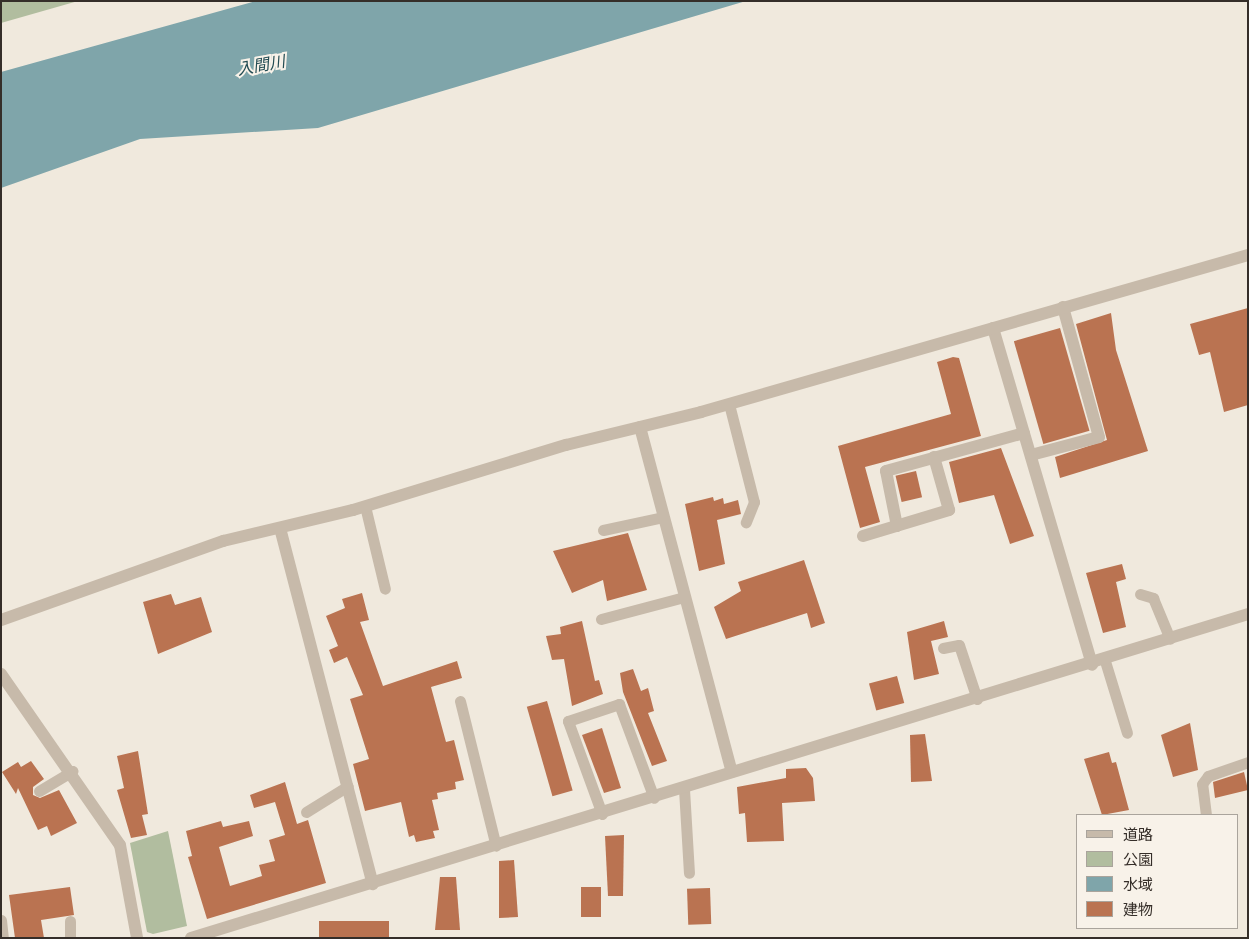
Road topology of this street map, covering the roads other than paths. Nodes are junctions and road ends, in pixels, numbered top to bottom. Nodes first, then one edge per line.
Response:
1 (1248, 256) edge
2 (1062, 307) junction
3 (993, 328) junction
4 (729, 404) junction
5 (640, 427) junction
6 (1024, 433) junction
7 (1031, 455) junction
8 (934, 457) junction
9 (365, 506) junction
10 (663, 517) junction
11 (746, 522) dead end
12 (897, 526) junction
13 (280, 528) junction
14 (603, 530) dead end
15 (862, 536) dead end
16 (385, 589) dead end
17 (1140, 594) dead end
18 (684, 597) junction
19 (1248, 614) edge
20 (601, 619) dead end
21 (1, 620) edge
22 (1170, 640) junction
23 (943, 648) dead end
24 (1105, 661) junction
25 (1092, 665) junction
26 (1, 674) edge
27 (977, 698) junction
28 (460, 700) dead end
29 (1126, 733) dead end
30 (1248, 762) edge
31 (72, 771) junction
32 (732, 772) junction
33 (348, 786) junction
34 (684, 789) junction
35 (38, 791) dead end
36 (654, 798) junction
37 (306, 812) dead end
38 (602, 814) junction
39 (1206, 814) edge
40 (496, 846) junction
41 (689, 874) dead end
42 (373, 884) junction
43 (1, 920) edge
44 (70, 921) dead end
45 (3, 938) edge
46 (70, 938) edge
47 (137, 938) edge
48 (191, 938) edge

1 - 2 street
2 - 3 street
2 - 7 street
3 - 4 street
3 - 6 street
4 - 5 street
4 - 11 lane
5 - 9 street
5 - 10 street
6 - 7 street
6 - 8 street
7 - 25 street
8 - 12 street
8 - 12 street
9 - 13 street
9 - 16 lane
10 - 14 lane
10 - 18 street
12 - 15 street
13 - 21 street
13 - 33 street
17 - 22 lane
18 - 20 lane
18 - 32 street
19 - 22 street
22 - 24 street
23 - 27 lane
24 - 25 street
24 - 29 lane
25 - 27 street
26 - 31 street
27 - 32 street
28 - 40 lane
30 - 39 lane
31 - 35 lane
31 - 47 street
32 - 34 street
33 - 37 lane
33 - 42 street
34 - 36 street
34 - 41 lane
36 - 38 street
36 - 38 lane
38 - 40 street
40 - 42 street
42 - 48 street
43 - 45 lane
44 - 46 lane

